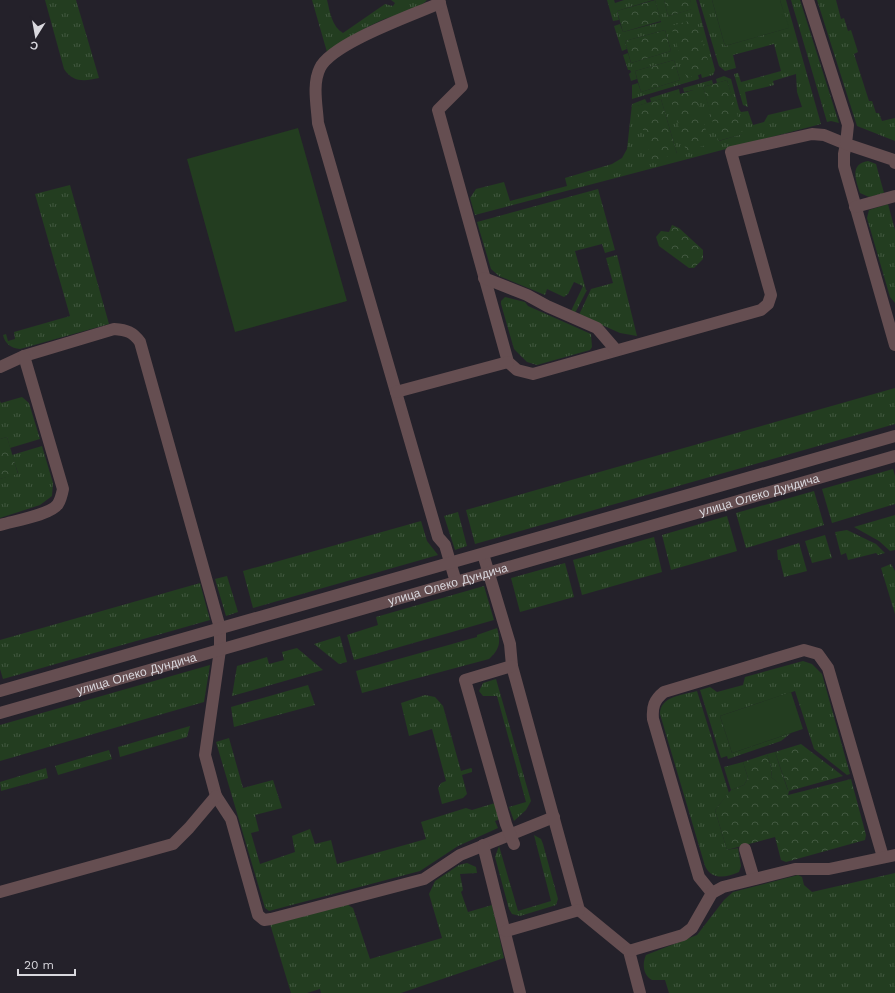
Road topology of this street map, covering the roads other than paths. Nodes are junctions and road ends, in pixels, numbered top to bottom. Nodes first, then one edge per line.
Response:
1 (808, 0) edge
2 (440, 2) edge
3 (846, 144) junction
4 (895, 163) edge
5 (895, 196) edge
6 (855, 207) junction
7 (484, 278) junction
8 (892, 320) edge
9 (895, 345) edge
10 (616, 350) junction
11 (24, 356) junction
12 (508, 362) junction
13 (0, 367) edge
14 (396, 392) junction
15 (892, 436) edge
16 (895, 452) edge
17 (895, 456) edge
18 (0, 525) edge
19 (483, 554) junction
20 (450, 563) junction
21 (488, 573) junction
22 (456, 582) junction
23 (220, 628) junction
24 (220, 650) junction
25 (512, 666) junction
26 (0, 691) edge
27 (0, 713) edge
28 (216, 796) junction
29 (554, 818) junction
30 (513, 839) junction
31 (483, 845) junction
32 (746, 849) dead end
33 (889, 856) edge
34 (754, 879) junction
35 (0, 892) edge
36 (712, 893) junction
37 (579, 910) junction
38 (506, 931) junction
39 (629, 951) junction
40 (520, 993) edge
41 (640, 993) edge

1 - 3 street
2 - 7 street
2 - 14 street
3 - 4 street
3 - 6 street
3 - 10 street
5 - 6 street
6 - 8 street
7 - 10 street
7 - 12 street
8 - 9 street
10 - 12 street
11 - 13 street
11 - 18 street
11 - 23 street
12 - 14 street
14 - 20 street
15 - 16 street
15 - 19 street, улица Олеко Дундича
17 - 21 street, улица Олеко Дундича
19 - 20 street, улица Олеко Дундича
19 - 21 street
20 - 22 street
20 - 23 street, улица Олеко Дундича
21 - 22 street, улица Олеко Дундича
21 - 25 street
22 - 24 street, улица Олеко Дундича
23 - 24 street
23 - 26 street, улица Олеко Дундича
24 - 27 street, улица Олеко Дундича
24 - 28 street
25 - 29 street
25 - 30 street
28 - 31 street
28 - 35 street
29 - 30 street
29 - 37 street
30 - 31 street
31 - 38 street
32 - 34 street
33 - 34 street
33 - 36 street
34 - 36 street
36 - 39 street
37 - 38 street
37 - 39 street
38 - 40 street
39 - 41 street

